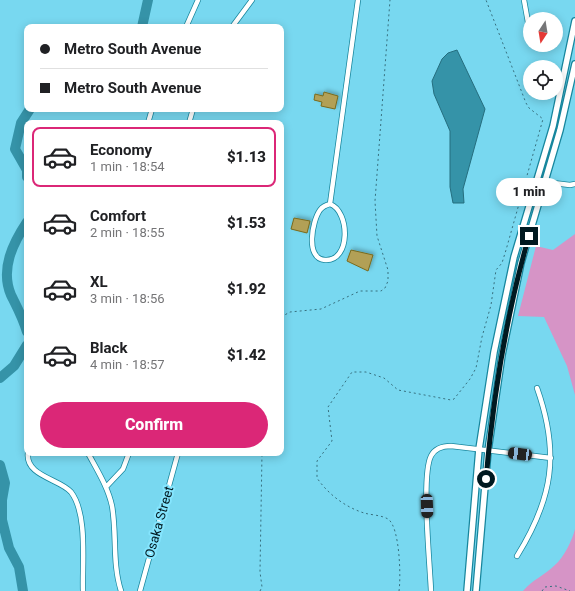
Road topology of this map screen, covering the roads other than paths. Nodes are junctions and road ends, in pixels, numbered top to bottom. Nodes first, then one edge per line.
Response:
1 (198, 0) edge
2 (252, 0) edge
3 (358, 0) edge
4 (524, 0) edge
5 (526, 12) edge
6 (575, 21) edge
7 (187, 24) edge
8 (234, 24) edge
9 (575, 64) edge
10 (537, 181) junction
11 (545, 183) junction
12 (575, 184) edge
13 (330, 204) junction
14 (537, 388) dead end
15 (480, 450) junction
16 (488, 451) junction
17 (29, 456) edge
18 (90, 456) edge
19 (128, 456) edge
20 (177, 456) edge
21 (550, 458) junction
22 (106, 487) junction
23 (517, 556) dead end
24 (83, 591) edge
25 (121, 591) edge
26 (140, 591) edge
27 (431, 591) edge
28 (467, 591) edge
29 (476, 591) edge

1 - 7 street
2 - 8 street
3 - 13 street
4 - 5 street
6 - 10 street
9 - 11 street
10 - 11 street
10 - 15 street
11 - 12 street
11 - 16 street
13 - 13 street
14 - 21 street
15 - 16 street
15 - 27 street
15 - 28 street
16 - 21 street
16 - 29 street
17 - 24 street
18 - 22 street
19 - 22 street
20 - 26 street, Osaka Street
21 - 23 street
22 - 25 street

